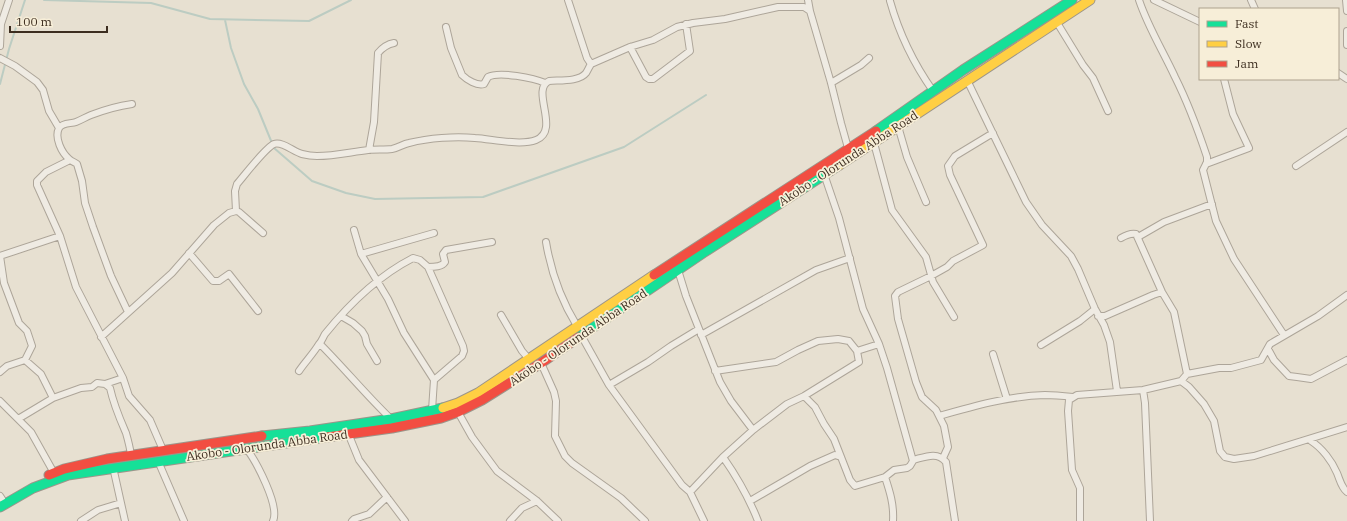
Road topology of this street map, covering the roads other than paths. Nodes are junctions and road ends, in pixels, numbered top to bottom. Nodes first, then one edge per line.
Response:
1 (9, 0) edge
2 (568, 0) edge
3 (808, 0) edge
4 (1072, 0) edge
5 (1090, 0) edge
6 (1139, 0) edge
7 (1154, 0) edge
8 (1346, 0) edge
9 (890, 1) dead end
10 (1347, 10) edge
11 (810, 12) junction
12 (1056, 21) junction
13 (1199, 22) edge
14 (686, 24) junction
15 (446, 27) dead end
16 (1347, 32) edge
17 (394, 43) dead end
18 (1347, 45) edge
19 (0, 46) edge
20 (999, 46) junction
21 (630, 47) junction
22 (1006, 55) junction
23 (0, 58) edge
24 (869, 58) dead end
25 (590, 64) junction
26 (967, 80) junction
27 (1224, 80) edge
28 (545, 83) junction
29 (831, 83) junction
30 (933, 91) junction
31 (132, 104) dead end
32 (1108, 111) dead end
33 (898, 126) junction
34 (59, 128) junction
35 (1347, 132) edge
36 (993, 133) junction
37 (874, 143) junction
38 (848, 148) junction
39 (369, 150) junction
40 (70, 160) junction
41 (1206, 164) junction
42 (1296, 166) dead end
43 (824, 174) junction
44 (926, 202) dead end
45 (1212, 204) junction
46 (236, 211) junction
47 (354, 230) dead end
48 (262, 233) dead end
49 (434, 233) dead end
50 (60, 236) junction
51 (1138, 237) junction
52 (1121, 238) dead end
53 (492, 242) dead end
54 (546, 242) dead end
55 (189, 254) junction
56 (361, 254) junction
57 (0, 256) edge
58 (850, 258) junction
59 (428, 268) junction
60 (678, 270) junction
61 (931, 276) junction
62 (377, 280) junction
63 (1162, 292) junction
64 (1347, 295) edge
65 (1095, 309) junction
66 (258, 311) dead end
67 (128, 312) junction
68 (501, 315) dead end
69 (341, 316) junction
70 (1098, 316) junction
71 (954, 317) dead end
72 (577, 326) junction
73 (698, 329) junction
74 (581, 335) junction
75 (701, 335) junction
76 (101, 336) junction
77 (1284, 336) junction
78 (320, 344) junction
79 (879, 344) junction
80 (1041, 345) dead end
81 (1268, 349) junction
82 (857, 351) junction
83 (993, 354) dead end
84 (528, 358) junction
85 (25, 360) junction
86 (1347, 360) edge
87 (377, 362) dead end
88 (541, 362) junction
89 (514, 368) junction
90 (299, 371) dead end
91 (715, 371) junction
92 (0, 372) edge
93 (1187, 374) junction
94 (520, 376) junction
95 (123, 378) junction
96 (434, 380) junction
97 (1181, 382) junction
98 (105, 384) junction
99 (609, 385) junction
100 (1143, 390) junction
101 (1117, 391) junction
102 (804, 396) junction
103 (1073, 396) junction
104 (53, 398) junction
105 (1007, 399) junction
106 (0, 400) edge
107 (432, 410) junction
108 (458, 412) junction
109 (939, 416) junction
110 (18, 419) junction
111 (391, 419) junction
112 (1347, 427) edge
113 (753, 430) junction
114 (348, 433) junction
115 (1311, 438) junction
116 (246, 448) junction
117 (163, 450) junction
118 (131, 455) junction
119 (838, 456) junction
120 (723, 457) junction
121 (943, 458) junction
122 (913, 460) junction
123 (158, 461) junction
124 (113, 467) junction
125 (54, 472) junction
126 (885, 477) junction
127 (690, 492) junction
128 (1347, 492) edge
129 (387, 497) junction
130 (1, 501) edge
131 (537, 501) junction
132 (750, 501) junction
133 (121, 503) junction
134 (81, 521) edge
135 (125, 521) edge
136 (184, 521) edge
137 (272, 521) edge
138 (352, 521) edge
139 (405, 521) edge
140 (510, 521) edge
141 (558, 521) edge
142 (645, 521) edge
143 (704, 521) edge
144 (758, 521) edge
145 (893, 521) edge
146 (955, 521) edge
147 (1080, 521) edge
148 (1150, 521) edge

1 - 19 street
2 - 25 street
3 - 11 street
4 - 20 main road, Akobo - Olorunda Abba Road
5 - 12 main road, Akobo - Olorunda Abba Road
6 - 41 street
7 - 13 street
8 - 10 street
9 - 30 street
11 - 14 street
11 - 29 street
12 - 22 main road, Akobo - Olorunda Abba Road
12 - 32 street
14 - 21 street
14 - 21 street
15 - 28 street
16 - 18 street
17 - 39 street
20 - 22 main road
20 - 30 main road, Akobo - Olorunda Abba Road
21 - 25 street
22 - 26 main road, Akobo - Olorunda Abba Road
23 - 34 street
24 - 29 street
25 - 28 street
26 - 33 main road, Akobo - Olorunda Abba Road
26 - 36 street
27 - 41 street
28 - 39 street
29 - 38 street
30 - 38 main road, Akobo - Olorunda Abba Road
31 - 34 street
33 - 37 main road, Akobo - Olorunda Abba Road
33 - 44 street
34 - 40 street
35 - 42 street
36 - 61 street
36 - 65 street
37 - 43 main road, Akobo - Olorunda Abba Road
37 - 61 street
38 - 72 main road, Akobo - Olorunda Abba Road
39 - 46 street
40 - 50 street
40 - 67 street
41 - 45 street
43 - 58 street
43 - 60 main road, Akobo - Olorunda Abba Road
45 - 51 street
45 - 77 street
46 - 48 street
46 - 55 street
47 - 56 street
49 - 56 street
50 - 57 street
50 - 76 street
51 - 52 street
51 - 63 street
53 - 59 street
54 - 72 street
55 - 66 street
55 - 67 street
56 - 62 street
57 - 85 street
58 - 75 street
58 - 79 street
59 - 62 street
59 - 96 street
60 - 73 street
60 - 74 main road, Akobo - Olorunda Abba Road
61 - 71 street
61 - 109 street
62 - 69 street
62 - 96 street
63 - 70 street
63 - 93 street
64 - 77 street
65 - 70 street
65 - 80 street
67 - 76 street
68 - 84 street
69 - 78 street
69 - 87 street
70 - 101 street
72 - 84 main road, Akobo - Olorunda Abba Road
73 - 75 street
73 - 99 street
74 - 88 main road, Akobo - Olorunda Abba Road
74 - 99 street
75 - 91 street
76 - 95 street
77 - 81 street
78 - 90 street
78 - 111 street
79 - 82 street
79 - 122 street
81 - 86 street
81 - 93 street
82 - 91 street
82 - 102 street
83 - 105 street
84 - 89 main road, Akobo - Olorunda Abba Road
85 - 92 street
85 - 104 street
88 - 94 main road, Akobo - Olorunda Abba Road
88 - 142 street
89 - 94 main road
89 - 107 main road, Akobo - Olorunda Abba Road
91 - 113 street
93 - 97 street
94 - 108 main road, Akobo - Olorunda Abba Road
95 - 98 street
95 - 117 street
96 - 107 street
97 - 100 street
97 - 115 street
98 - 104 street
98 - 118 street
99 - 127 street
100 - 101 street
100 - 148 street
101 - 103 street
102 - 113 street
102 - 119 street
103 - 105 street
103 - 147 street
104 - 110 street
105 - 109 street
106 - 110 street
107 - 111 main road, Akobo - Olorunda Abba Road
108 - 114 main road, Akobo - Olorunda Abba Road
108 - 131 street
109 - 121 street
110 - 125 street
111 - 117 main road, Akobo - Olorunda Abba Road
112 - 115 street
113 - 120 street
114 - 116 main road, Akobo - Olorunda Abba Road
114 - 129 street
115 - 128 street
116 - 123 main road, Akobo - Olorunda Abba Road
116 - 137 street
117 - 118 main road, Akobo - Olorunda Abba Road
118 - 125 main road, Akobo - Olorunda Abba Road
119 - 126 street
119 - 132 street
120 - 127 street
120 - 132 street
121 - 122 street
121 - 146 street
122 - 126 street
123 - 124 main road, Akobo - Olorunda Abba Road
123 - 136 street
124 - 130 main road, Akobo - Olorunda Abba Road
124 - 133 street
125 - 130 main road, Akobo - Olorunda Abba Road
126 - 145 street
127 - 143 street
129 - 138 street
129 - 139 street
131 - 140 street
131 - 141 street
132 - 144 street
133 - 134 street
133 - 135 street

